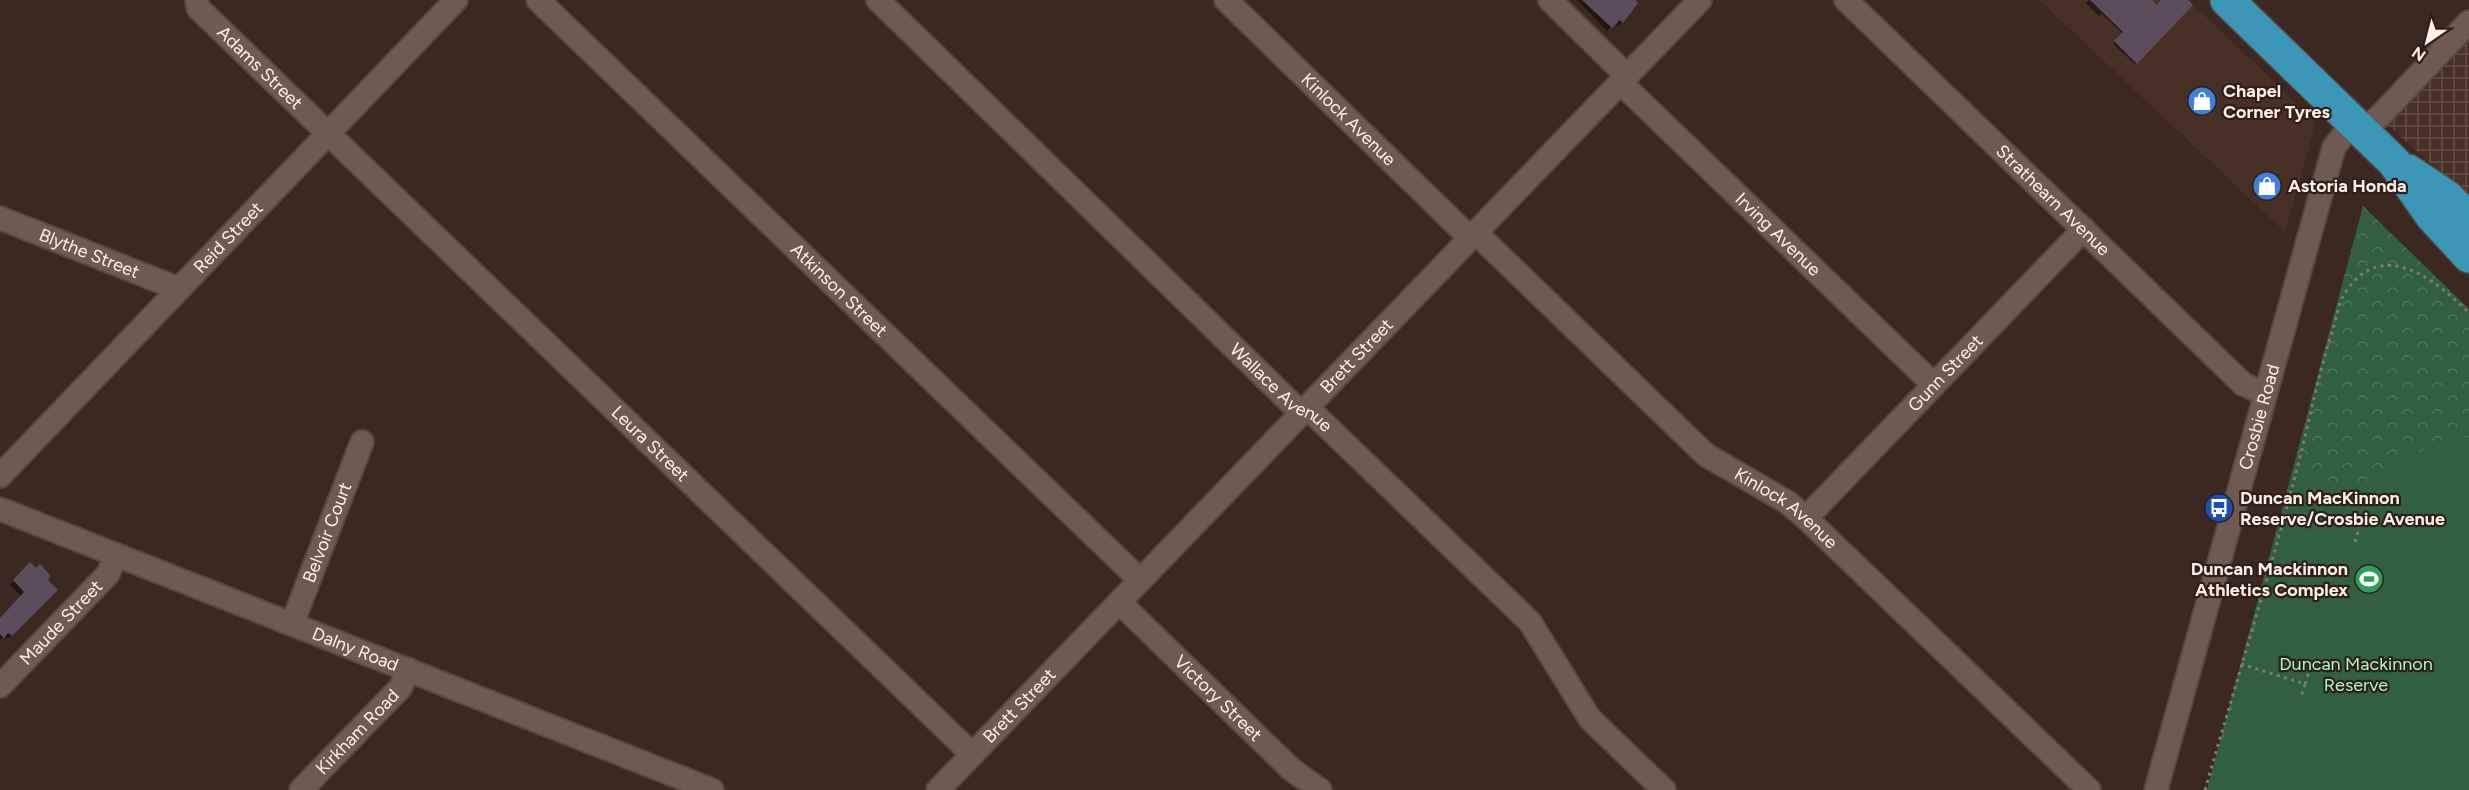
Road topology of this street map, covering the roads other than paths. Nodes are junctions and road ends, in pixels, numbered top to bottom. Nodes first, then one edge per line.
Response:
1 (197, 0) edge
2 (456, 0) edge
3 (538, 0) edge
4 (878, 0) edge
5 (1226, 0) edge
6 (1550, 0) edge
7 (1700, 0) edge
8 (1846, 0) edge
9 (2227, 0) edge
10 (2469, 22) edge
11 (1624, 80) junction
12 (2361, 131) junction
13 (328, 133) junction
14 (2394, 162) junction
15 (0, 218) edge
16 (2469, 219) edge
17 (2084, 229) junction
18 (1473, 236) junction
19 (2469, 256) edge
20 (179, 289) junction
21 (1933, 384) junction
22 (2265, 394) junction
23 (1303, 410) junction
24 (363, 442) dead end
25 (0, 476) edge
26 (0, 509) edge
27 (1806, 518) junction
28 (116, 555) junction
29 (1140, 580) junction
30 (1119, 602) junction
31 (292, 624) junction
32 (408, 669) junction
33 (0, 686) edge
34 (972, 754) junction
35 (705, 789) edge
36 (301, 790) edge
37 (938, 790) edge
38 (1320, 790) edge
39 (1664, 790) edge
40 (2089, 790) edge
41 (2156, 790) edge

1 - 13 street, Adams Street
2 - 13 street, Reid Street
3 - 29 street, Atkinson Street
4 - 23 street, Wallace Avenue
5 - 18 street, Kinlock Avenue
6 - 11 street, Irving Avenue
7 - 11 street, Brett Street
8 - 17 street, Strathearn Avenue
9 - 12 highway
10 - 12 street, Crosbie Road
11 - 18 street, Brett Street
11 - 21 street, Irving Avenue
12 - 14 highway
12 - 22 street, Crosbie Road
13 - 20 street, Reid Street
13 - 34 street, Leura Street
14 - 16 highway
14 - 19 highway
15 - 20 street, Blythe Street
17 - 21 street, Gunn Street
17 - 22 street, Strathearn Avenue
18 - 23 street, Brett Street
18 - 27 street, Kinlock Avenue
20 - 25 street, Reid Street
21 - 27 street, Gunn Street
22 - 41 street, Crosbie Road
23 - 29 street, Brett Street
23 - 39 street, Wallace Avenue
24 - 31 street, Belvoir Court
26 - 28 street, Dalny Road
27 - 40 street, Kinlock Avenue
28 - 31 street, Dalny Road
28 - 33 street, Maude Street
29 - 30 street, Brett Street
30 - 34 street, Brett Street
30 - 38 street, Victory Street
31 - 32 street, Dalny Road
32 - 35 street, Dalny Road
32 - 36 street, Kirkham Road
34 - 37 street, Brett Street

